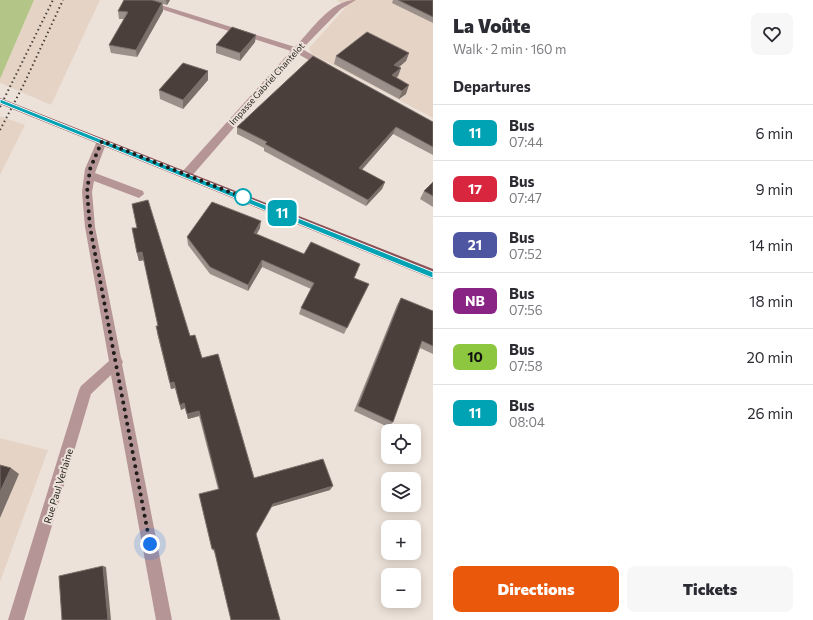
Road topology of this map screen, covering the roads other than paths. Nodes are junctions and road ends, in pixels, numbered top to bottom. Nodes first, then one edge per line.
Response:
1 (137, 0) edge
2 (352, 0) edge
3 (297, 50) junction
4 (331, 69) edge
5 (0, 101) edge
6 (102, 141) junction
7 (186, 174) junction
8 (89, 175) junction
9 (139, 194) dead end
10 (433, 274) edge
11 (117, 362) junction
12 (16, 620) edge
13 (164, 620) edge

1 - 3 street
2 - 3 street, Impasse Gabriel Chantelot
3 - 4 street
3 - 7 street, Impasse Gabriel Chantelot
5 - 6 main road
6 - 7 main road
6 - 8 street
7 - 10 main road
8 - 9 street
8 - 11 street
11 - 12 street, Rue Paul Verlaine
11 - 13 street

